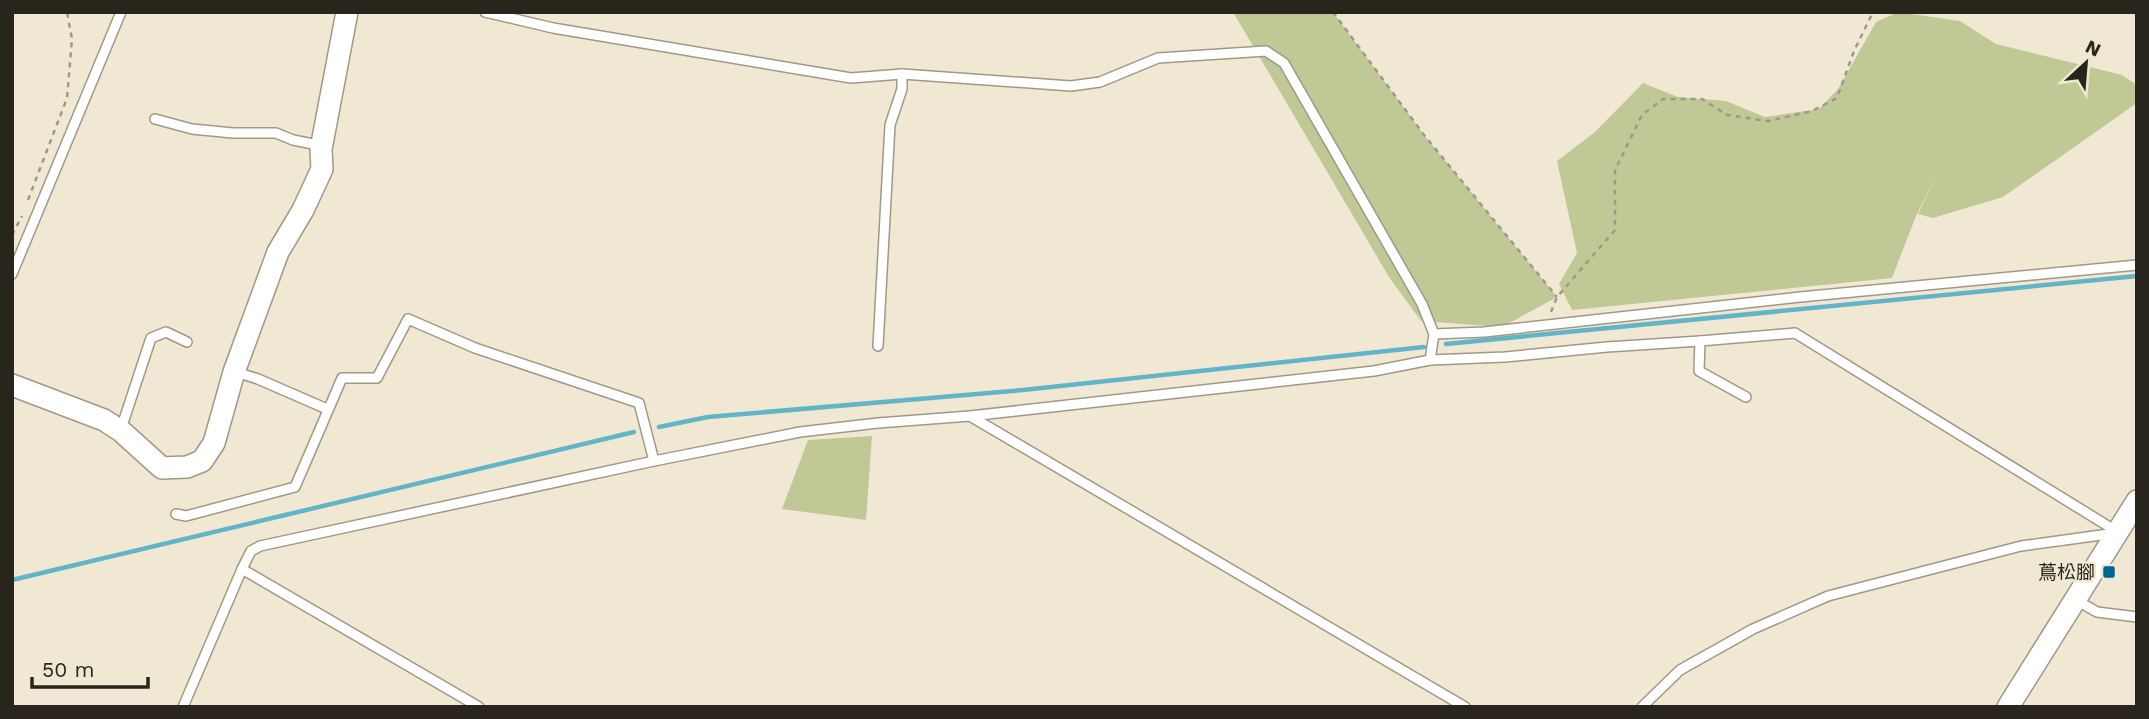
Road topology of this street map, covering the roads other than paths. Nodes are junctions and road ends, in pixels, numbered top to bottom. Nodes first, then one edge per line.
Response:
1 (121, 12) edge
2 (347, 12) edge
3 (485, 12) edge
4 (902, 74) junction
5 (155, 119) dead end
6 (321, 149) junction
7 (2137, 265) edge
8 (12, 274) edge
9 (1434, 334) junction
10 (1700, 341) junction
11 (187, 342) dead end
12 (878, 346) dead end
13 (1430, 360) junction
14 (234, 372) junction
15 (12, 385) edge
16 (1746, 397) dead end
17 (327, 409) junction
18 (970, 416) junction
19 (121, 431) junction
20 (654, 461) junction
21 (2137, 501) edge
22 (176, 514) dead end
23 (2118, 532) junction
24 (242, 569) junction
25 (2076, 600) junction
26 (2137, 617) edge
27 (183, 707) edge
28 (479, 707) edge
29 (1465, 707) edge
30 (1642, 707) edge
31 (2008, 707) edge

1 - 8 lane
2 - 6 street
3 - 4 lane
4 - 9 lane
4 - 12 lane
5 - 6 lane
6 - 14 street
7 - 9 lane
9 - 13 lane
10 - 13 lane
10 - 16 lane
10 - 23 lane
11 - 19 lane
13 - 18 lane
14 - 17 lane
14 - 19 street
15 - 19 street
17 - 20 lane
17 - 22 lane
18 - 20 lane
18 - 29 lane
20 - 24 lane
21 - 23 street
23 - 25 street
23 - 30 lane
24 - 27 lane
24 - 28 lane
25 - 26 lane
25 - 31 street

